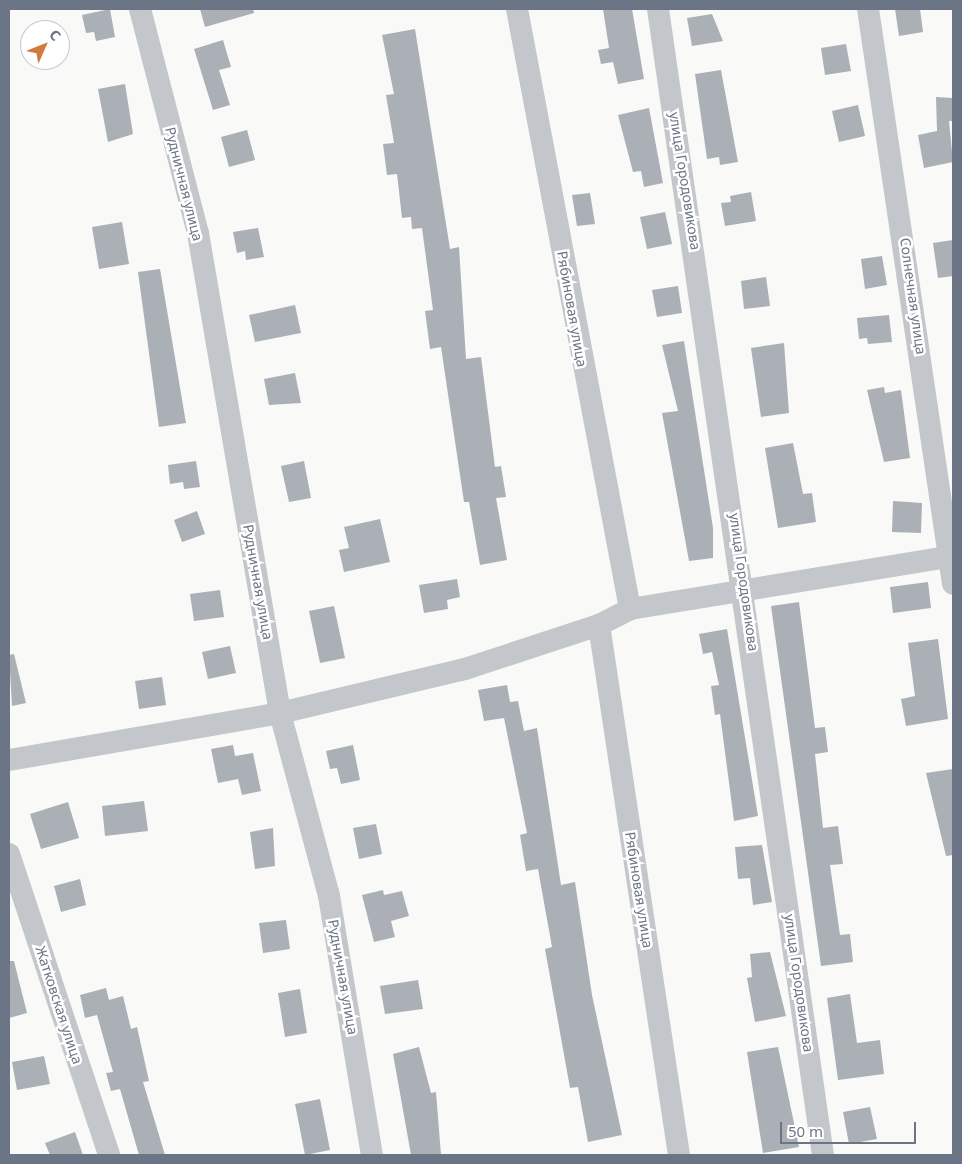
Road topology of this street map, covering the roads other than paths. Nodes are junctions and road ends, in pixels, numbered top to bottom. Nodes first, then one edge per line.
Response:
1 (140, 9) edge
2 (517, 9) edge
3 (658, 9) edge
4 (868, 9) edge
5 (951, 556) edge
6 (953, 584) edge
7 (744, 587) junction
8 (630, 609) junction
9 (599, 625) junction
10 (280, 713) junction
11 (9, 760) edge
12 (9, 854) edge
13 (109, 1155) edge
14 (372, 1155) edge
15 (679, 1155) edge
16 (823, 1155) edge

1 - 10 street, Рудничная улица
2 - 8 street, Рябиновая улица
3 - 7 street, улица Городовикова
4 - 5 street, Солнечная улица
5 - 6 street, Солнечная улица
5 - 7 street
7 - 8 street
7 - 16 street, улица Городовикова
8 - 9 street
9 - 10 street
9 - 15 street, Рябиновая улица
10 - 11 street
10 - 14 street, Рудничная улица
12 - 13 street, Жатковская улица

